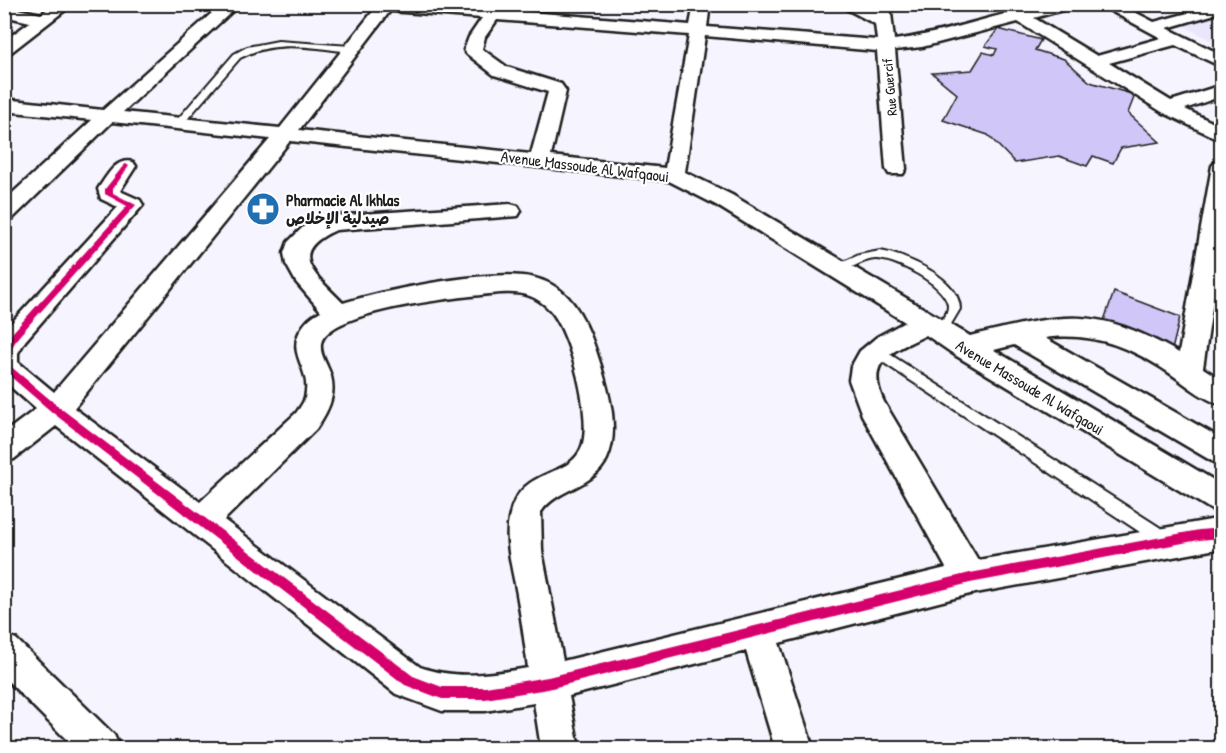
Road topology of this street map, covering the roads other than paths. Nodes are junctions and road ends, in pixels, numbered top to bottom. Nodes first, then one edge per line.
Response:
1 (65, 4) edge
2 (232, 4) edge
3 (702, 4) edge
4 (845, 4) edge
5 (1067, 4) edge
6 (1106, 4) edge
7 (379, 5) edge
8 (1221, 7) edge
9 (4, 11) edge
10 (534, 11) edge
11 (882, 12) edge
12 (492, 15) junction
13 (1022, 17) junction
14 (44, 20) junction
15 (1153, 27) junction
16 (697, 31) junction
17 (1177, 39) junction
18 (885, 46) junction
19 (351, 48) junction
20 (4, 49) edge
21 (1095, 62) junction
22 (1221, 62) edge
23 (1221, 90) edge
24 (4, 105) edge
25 (1169, 108) junction
26 (108, 115) junction
27 (180, 122) junction
28 (1214, 132) edge
29 (286, 133) junction
30 (540, 159) junction
31 (126, 166) dead end
32 (1221, 166) edge
33 (896, 169) dead end
34 (674, 175) junction
35 (510, 211) dead end
36 (4, 214) edge
37 (836, 270) junction
38 (338, 314) junction
39 (932, 329) junction
40 (1019, 336) junction
41 (964, 348) junction
42 (877, 351) junction
43 (5, 366) edge
44 (1189, 374) junction
45 (1221, 394) edge
46 (56, 410) junction
47 (4, 450) edge
48 (1221, 454) edge
49 (1221, 502) edge
50 (202, 521) junction
51 (1221, 533) edge
52 (1166, 540) junction
53 (970, 578) junction
54 (758, 633) junction
55 (4, 651) edge
56 (548, 683) junction
57 (101, 748) edge
58 (560, 748) edge
59 (794, 748) edge

1 - 14 street
2 - 26 street
3 - 16 street
4 - 11 street
5 - 13 street
6 - 15 street
7 - 12 street
7 - 19 street
8 - 15 street
9 - 14 street
10 - 12 street
10 - 16 street
11 - 18 street, Rue Guercif
12 - 30 street
13 - 18 street
13 - 21 street
14 - 20 street
15 - 17 street
16 - 18 street
16 - 34 street
17 - 21 street
17 - 22 street
18 - 33 street, Rue Guercif
19 - 27 lane
19 - 29 street
21 - 25 street
23 - 25 street
24 - 26 street, Avenue Massoude Al Wafqaoui
25 - 28 street
26 - 27 street, Avenue Massoude Al Wafqaoui
26 - 36 street
27 - 29 street, Avenue Massoude Al Wafqaoui
29 - 30 street, Avenue Massoude Al Wafqaoui
29 - 46 street
30 - 34 street, Avenue Massoude Al Wafqaoui
31 - 43 street
32 - 44 street
34 - 37 street, Avenue Massoude Al Wafqaoui
35 - 38 street
37 - 39 street, Avenue Massoude Al Wafqaoui
37 - 39 lane
38 - 50 street
38 - 56 street
39 - 41 street, Avenue Massoude Al Wafqaoui
39 - 42 street
40 - 41 street
40 - 44 street
40 - 48 street
41 - 49 street, Avenue Massoude Al Wafqaoui
42 - 52 lane
42 - 53 street
43 - 46 street
44 - 45 street
46 - 47 street
46 - 50 street
50 - 56 street
51 - 52 street
52 - 53 street
53 - 54 street
54 - 56 street
54 - 59 street
55 - 57 street
56 - 58 street

